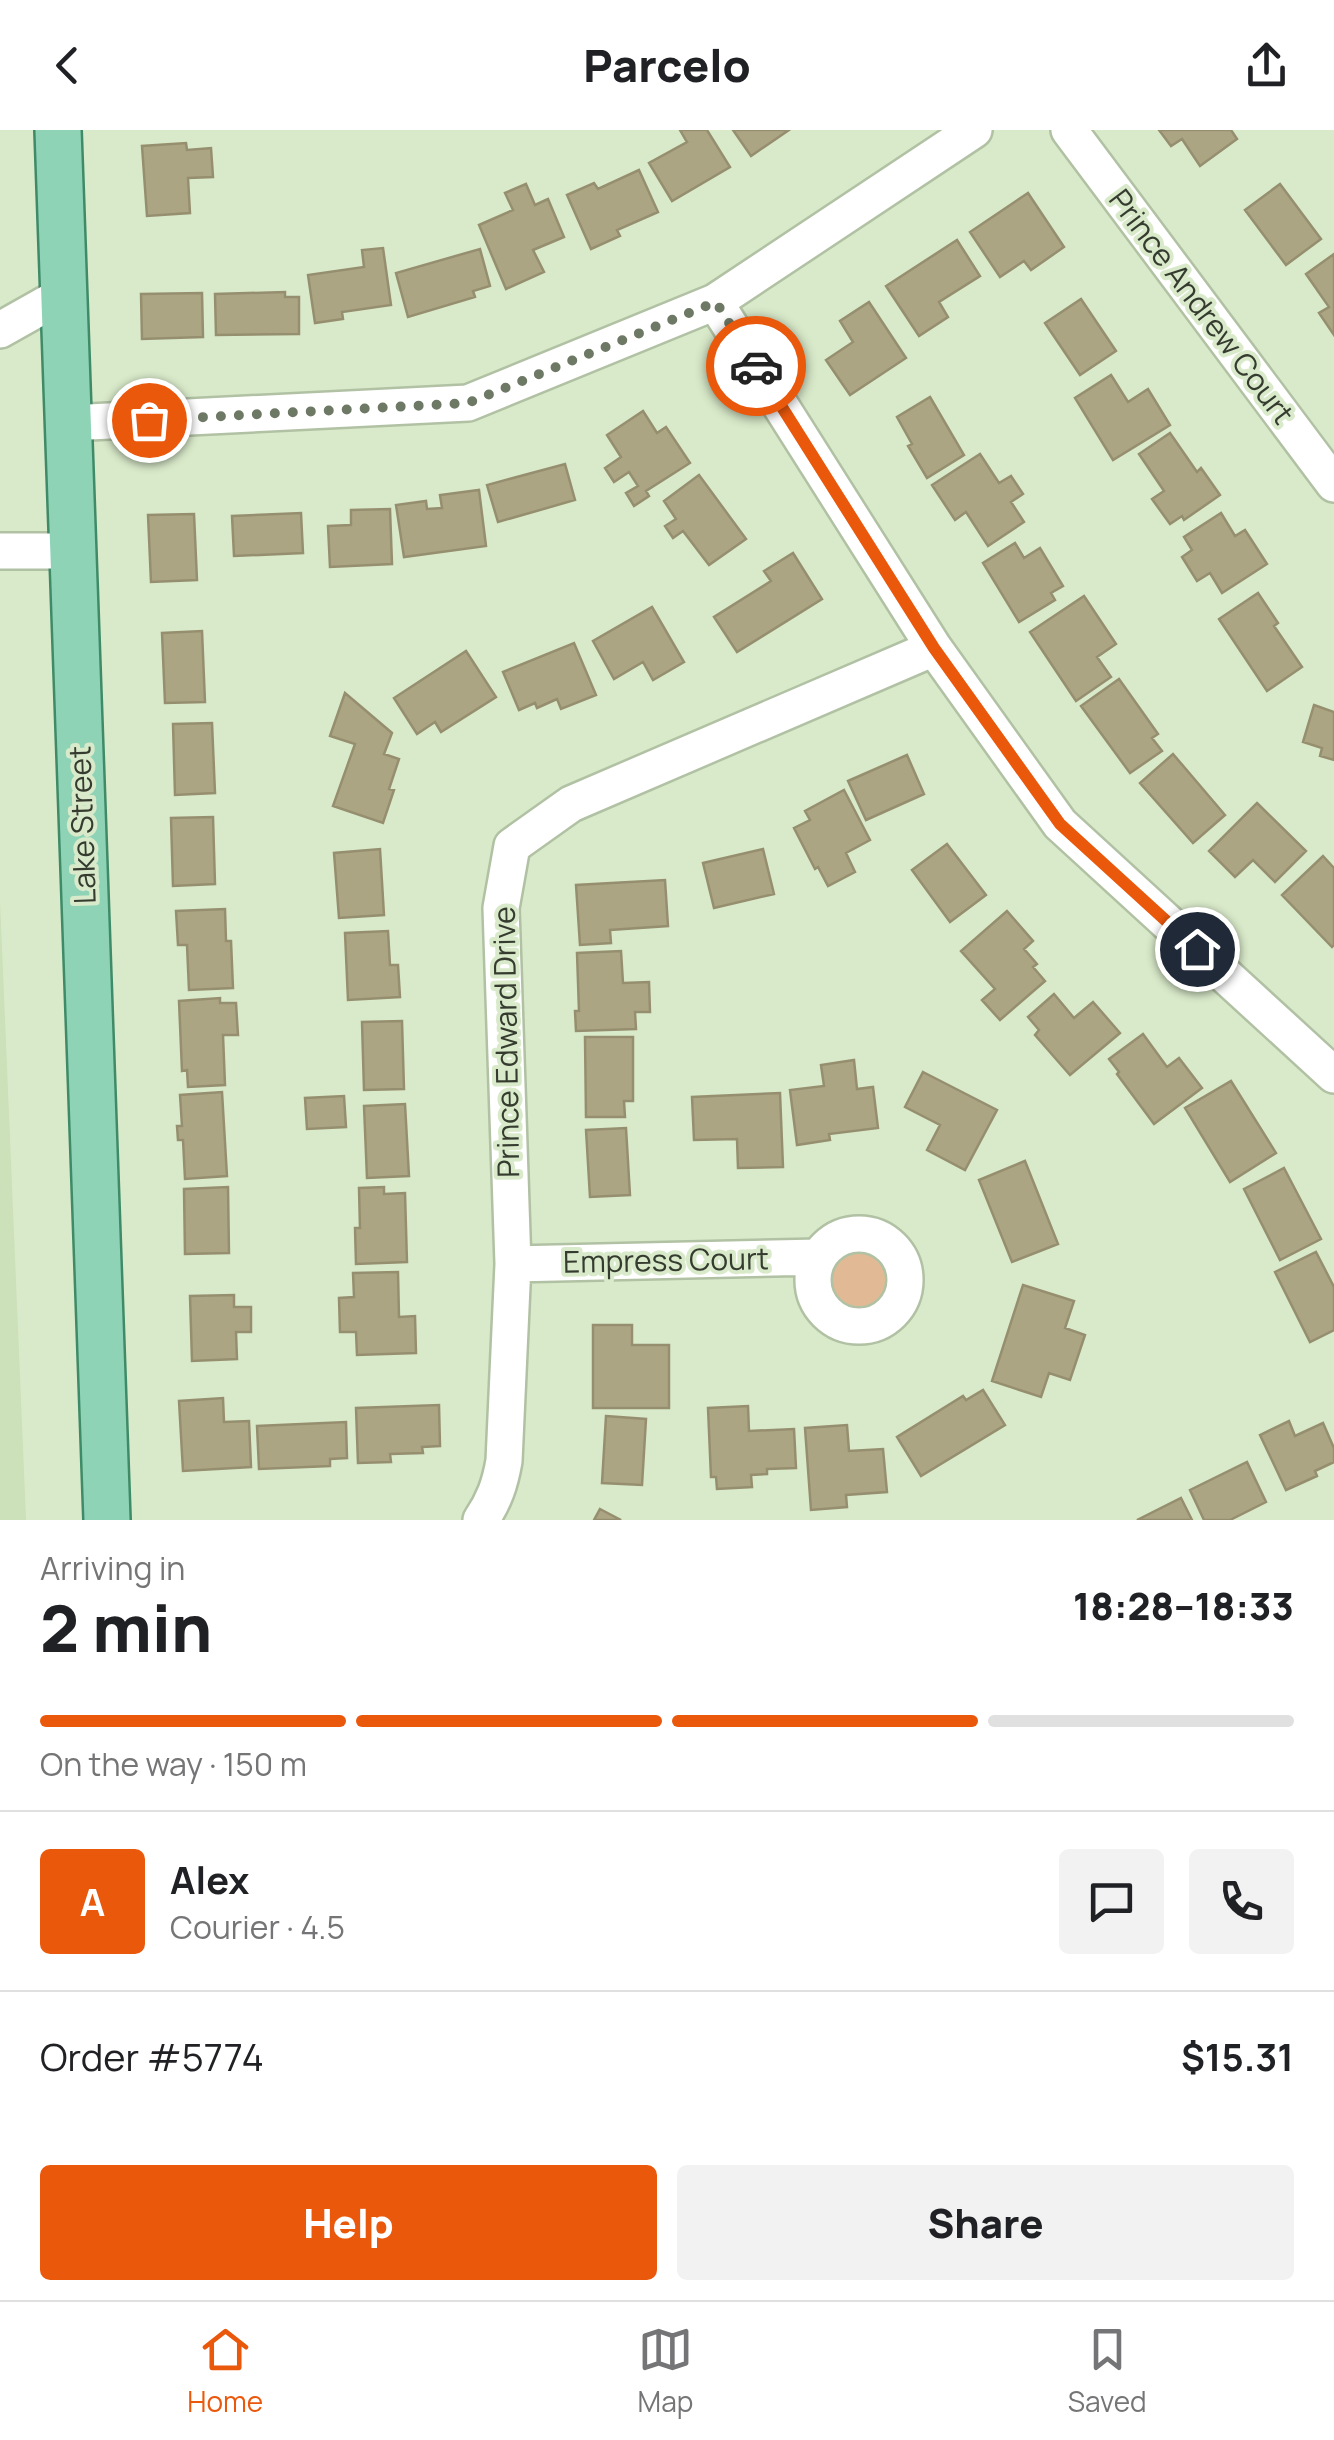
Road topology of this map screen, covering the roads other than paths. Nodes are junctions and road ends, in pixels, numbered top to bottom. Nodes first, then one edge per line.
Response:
1 (58, 130) edge
2 (974, 130) edge
3 (1069, 130) edge
4 (64, 294) junction
5 (716, 302) junction
6 (0, 330) edge
7 (69, 424) junction
8 (1334, 484) edge
9 (73, 550) junction
10 (0, 551) edge
11 (934, 648) junction
12 (1334, 1075) edge
13 (819, 1257) dead end
14 (513, 1264) junction
15 (107, 1520) edge
16 (481, 1520) edge

1 - 4 main road, Lake Street
2 - 5 street
3 - 8 street, Prince Andrew Court
4 - 6 street
4 - 7 main road, Lake Street
5 - 7 street
5 - 11 street
7 - 9 main road, Lake Street
9 - 10 street
9 - 15 main road, Lake Street
11 - 12 street
11 - 14 street, Prince Edward Drive
13 - 14 street, Empress Court
14 - 16 street, Prince Edward Drive

